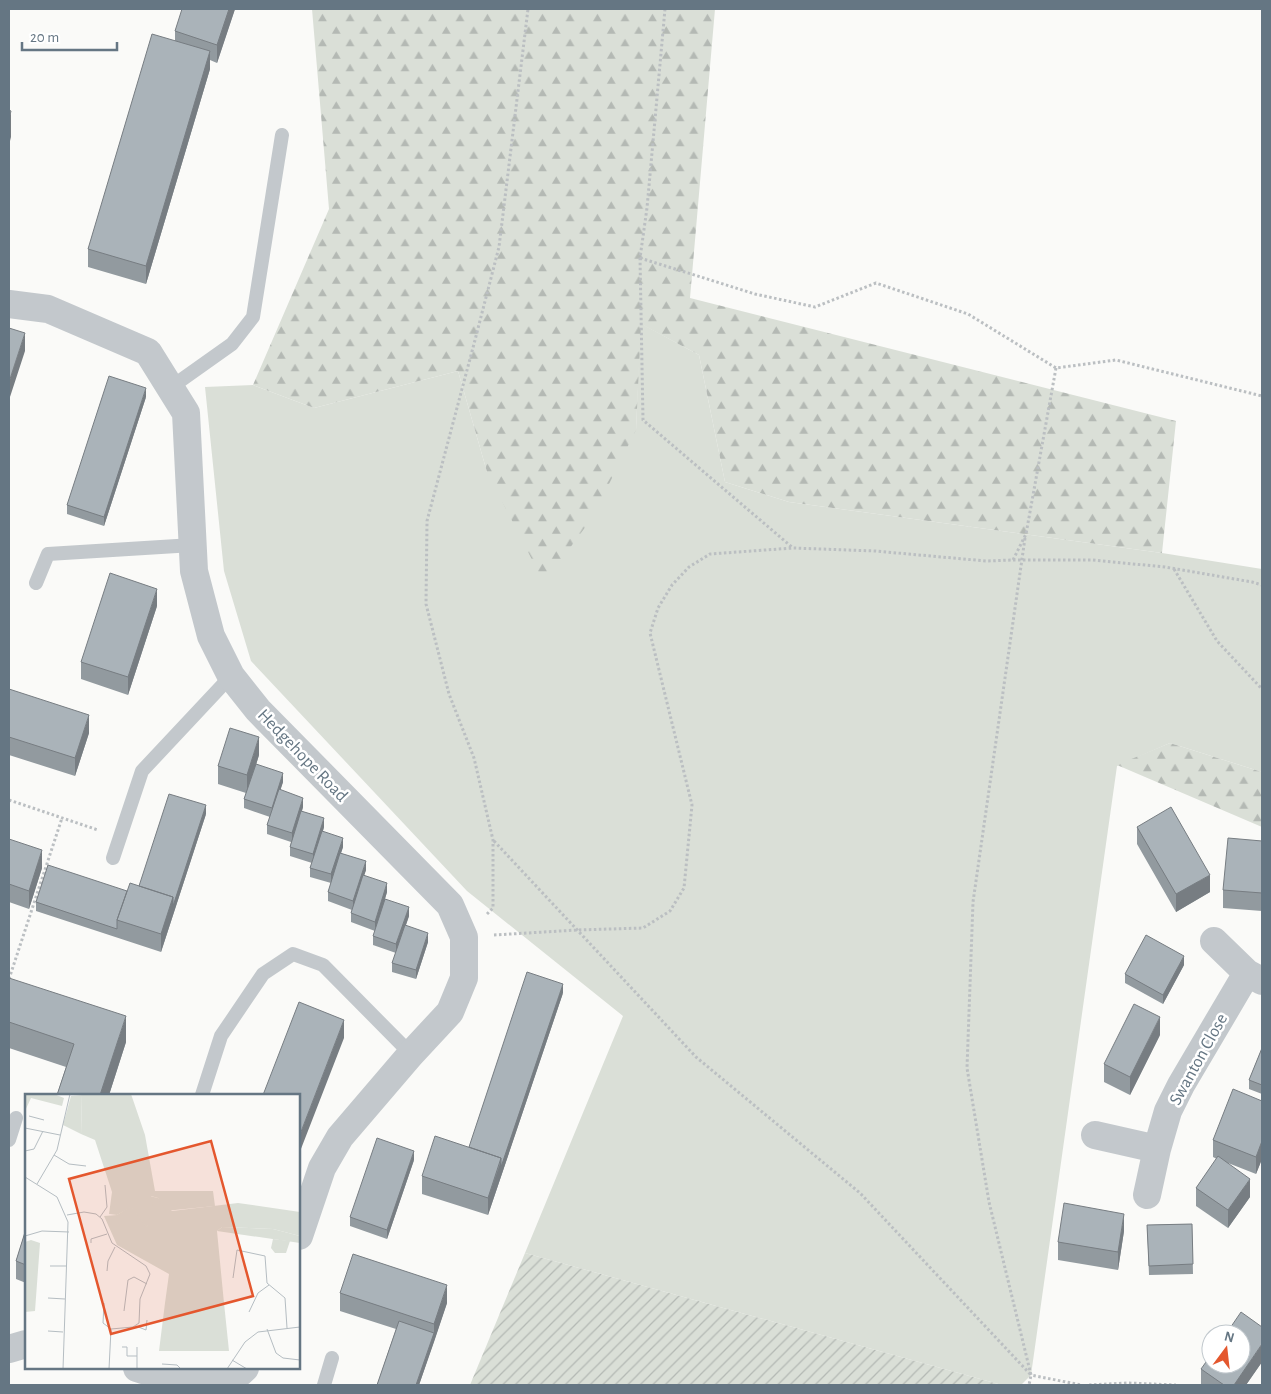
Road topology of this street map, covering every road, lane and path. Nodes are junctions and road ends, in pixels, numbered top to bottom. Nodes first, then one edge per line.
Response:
1 (528, 9) edge
2 (665, 9) edge
3 (282, 135) dead end
4 (640, 258) junction
5 (9, 304) edge
6 (1056, 368) junction
7 (170, 388) junction
8 (1262, 396) edge
9 (1026, 534) junction
10 (193, 545) junction
11 (794, 548) junction
12 (1013, 560) junction
13 (1022, 560) junction
14 (1174, 569) junction
15 (36, 583) dead end
16 (1262, 585) edge
17 (231, 676) junction
18 (1262, 689) edge
19 (9, 800) edge
20 (62, 818) junction
21 (120, 837) junction
22 (493, 840) junction
23 (112, 858) dead end
24 (577, 930) junction
25 (464, 937) junction
26 (1214, 941) dead end
27 (1255, 977) edge
28 (9, 979) edge
29 (411, 1054) junction
30 (202, 1094) edge
31 (16, 1118) dead end
32 (1095, 1135) dead end
33 (9, 1140) edge
34 (1157, 1149) junction
35 (1147, 1194) dead end
36 (300, 1233) edge
37 (25, 1344) edge
38 (9, 1349) edge
39 (332, 1358) dead end
40 (140, 1369) edge
41 (1031, 1375) junction
42 (237, 1377) edge
43 (324, 1385) edge
44 (1029, 1385) edge
45 (1081, 1385) edge
46 (1089, 1385) edge
47 (1176, 1385) edge

1 - 22 path
2 - 4 path
3 - 7 lane
4 - 6 path
4 - 11 path
5 - 7 street, Hedgehope Road
6 - 8 path
6 - 9 path
7 - 10 street, Hedgehope Road
9 - 12 path
9 - 13 path
10 - 15 lane
10 - 17 street, Hedgehope Road
11 - 12 path
11 - 24 path
12 - 13 path
13 - 14 path
13 - 41 path
14 - 16 path
14 - 18 path
17 - 21 lane
17 - 25 street, Hedgehope Road
19 - 20 path
20 - 21 path
20 - 28 path
21 - 23 lane
22 - 24 path
22 - 25 path
24 - 25 path
24 - 41 path
25 - 29 street, Hedgehope Road
26 - 27 street, Swanton Close
27 - 34 street, Swanton Close
29 - 30 lane
29 - 36 street, Hedgehope Road
31 - 33 lane
32 - 34 street
34 - 35 street, Swanton Close
37 - 38 street
39 - 43 lane
40 - 42 street
41 - 44 path
41 - 45 path
46 - 47 path

